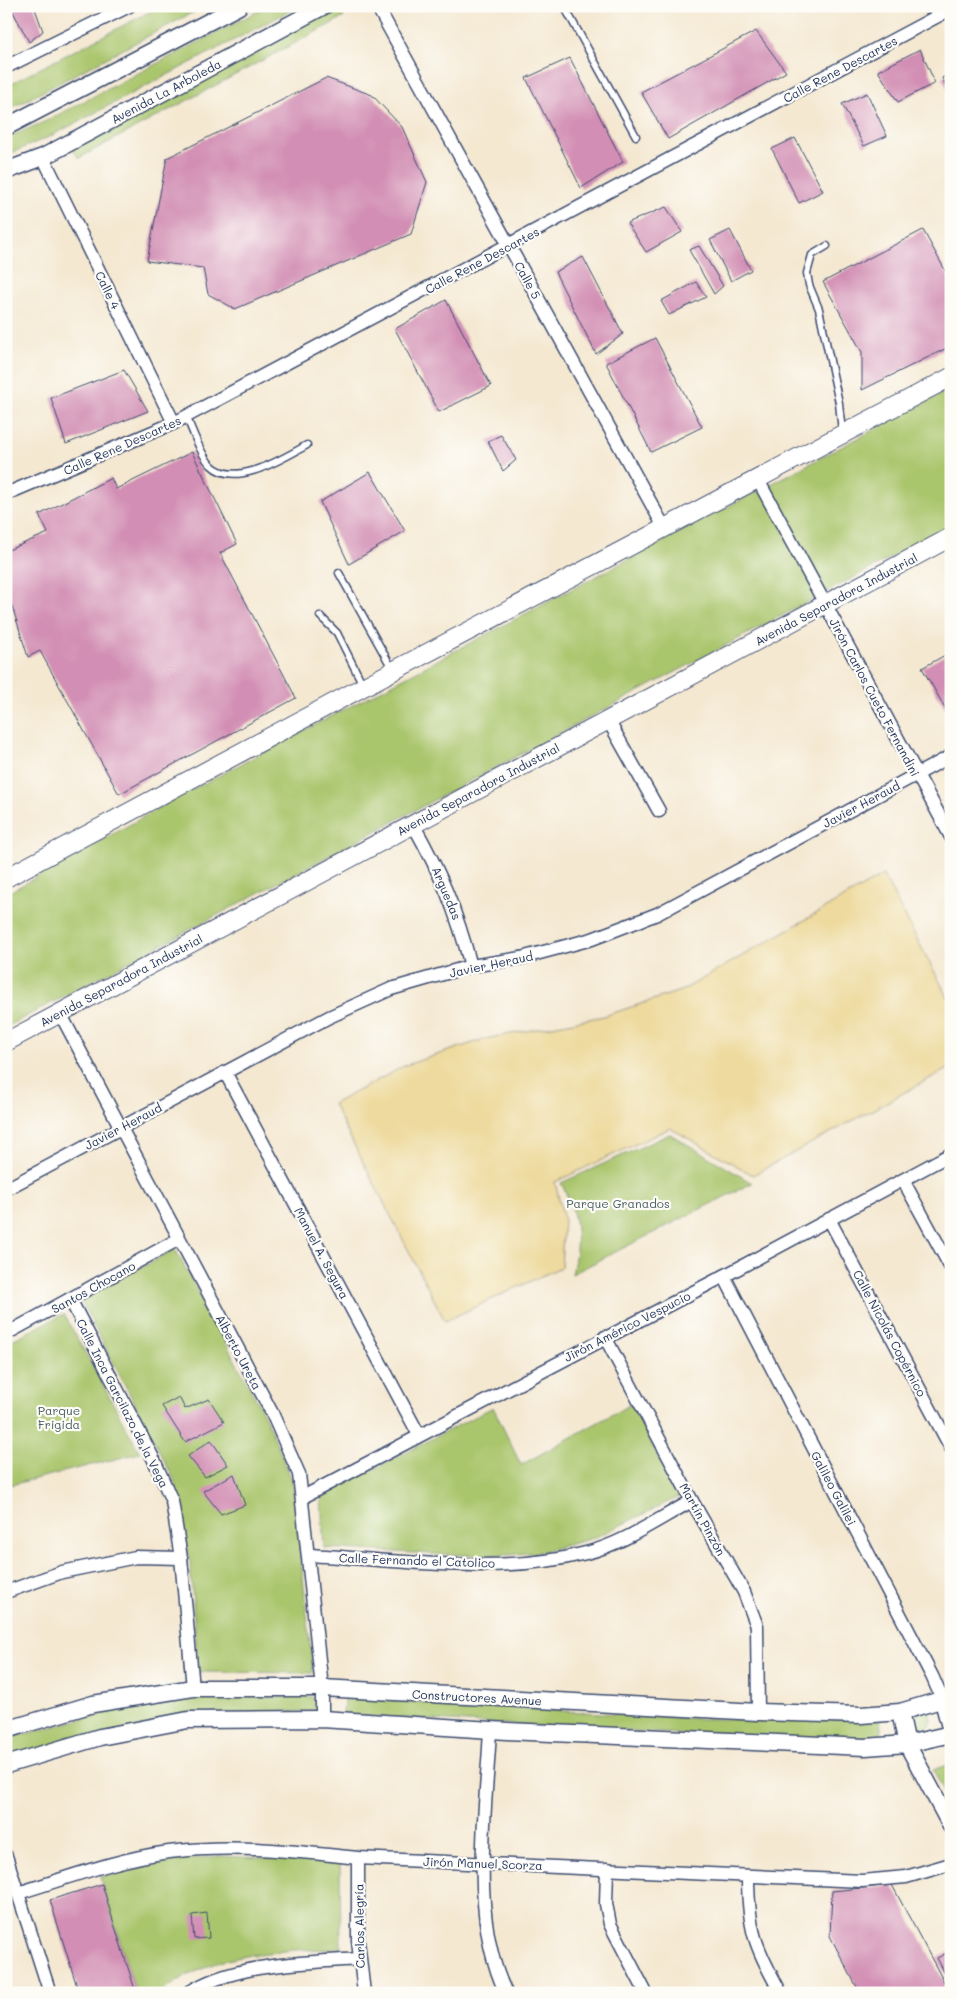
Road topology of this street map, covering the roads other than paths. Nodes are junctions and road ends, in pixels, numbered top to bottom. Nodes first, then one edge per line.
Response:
1 (130, 6) edge
2 (239, 6) edge
3 (324, 6) edge
4 (377, 6) edge
5 (564, 6) edge
6 (951, 10) edge
7 (6, 67) edge
8 (6, 127) edge
9 (636, 136) dead end
10 (43, 157) junction
11 (6, 171) edge
12 (509, 246) junction
13 (827, 246) dead end
14 (951, 377) edge
15 (186, 416) junction
16 (174, 423) junction
17 (842, 434) junction
18 (307, 445) dead end
19 (757, 478) junction
20 (6, 494) edge
21 (664, 527) junction
22 (951, 537) edge
23 (339, 573) dead end
24 (825, 605) junction
25 (320, 616) dead end
26 (393, 671) junction
27 (364, 686) junction
28 (608, 720) junction
29 (951, 756) edge
30 (917, 774) junction
31 (659, 811) dead end
32 (413, 824) junction
33 (951, 837) edge
34 (6, 878) edge
35 (471, 966) junction
36 (60, 1013) junction
37 (6, 1042) edge
38 (225, 1072) junction
39 (120, 1128) junction
40 (951, 1154) edge
41 (903, 1180) junction
42 (6, 1189) edge
43 (829, 1219) junction
44 (179, 1239) junction
45 (951, 1268) edge
46 (724, 1276) junction
47 (70, 1300) junction
48 (6, 1334) edge
49 (605, 1337) junction
50 (419, 1435) junction
51 (951, 1448) edge
52 (303, 1497) junction
53 (692, 1501) junction
54 (309, 1555) junction
55 (181, 1558) junction
56 (6, 1592) edge
57 (193, 1688) junction
58 (322, 1688) junction
59 (947, 1699) edge
60 (758, 1712) junction
61 (900, 1712) junction
62 (322, 1719) junction
63 (6, 1730) edge
64 (490, 1730) junction
65 (951, 1733) edge
66 (907, 1744) junction
67 (6, 1765) edge
68 (951, 1826) edge
69 (6, 1856) edge
70 (358, 1858) junction
71 (484, 1863) junction
72 (951, 1864) edge
73 (607, 1869) junction
74 (748, 1876) junction
75 (18, 1892) junction
76 (358, 1959) junction
77 (50, 1993) edge
78 (188, 1993) edge
79 (364, 1993) edge
80 (506, 1993) edge
81 (646, 1993) edge
82 (781, 1993) edge

1 - 7 street
2 - 8 street
3 - 10 street, Avenida La Arboleda
4 - 12 street, Calle 5
5 - 9 lane
6 - 12 street, Calle Rene Descartes
10 - 11 street, Avenida La Arboleda
10 - 16 street, Calle 4
12 - 15 street, Calle Rene Descartes
12 - 21 street, Calle 5
13 - 17 lane
14 - 17 main road
15 - 16 street, Calle Rene Descartes
15 - 18 lane
16 - 20 street, Calle Rene Descartes
17 - 19 main road
19 - 21 main road
19 - 24 street, Jirón Carlos Cueto Fernandini
21 - 26 main road
22 - 24 main road, Avenida Separadora Industrial
23 - 26 lane
24 - 28 main road, Avenida Separadora Industrial
24 - 30 street, Jirón Carlos Cueto Fernandini
25 - 27 lane
26 - 27 main road
27 - 34 main road
28 - 31 street
28 - 32 main road, Avenida Separadora Industrial
29 - 30 street, Javier Heraud
30 - 33 street, Jirón Carlos Cueto Fernandini
30 - 35 street, Javier Heraud
32 - 35 street, Arguedas
32 - 36 main road, Avenida Separadora Industrial
35 - 38 street, Javier Heraud
36 - 37 main road, Avenida Separadora Industrial
36 - 39 street, Alberto Ureta
38 - 39 street, Javier Heraud
38 - 50 street, Manuel A. Segura
39 - 42 street, Javier Heraud
39 - 44 street, Alberto Ureta
40 - 41 street, Jirón Américo Vespucio
41 - 43 street, Jirón Américo Vespucio
41 - 45 street
43 - 46 street, Jirón Américo Vespucio
43 - 51 street, Calle Nicolás Copérnico
44 - 47 street, Santos Chocano
44 - 52 street, Alberto Ureta
46 - 49 street, Jirón Américo Vespucio
46 - 59 street, Galileo Galilei
47 - 48 street, Santos Chocano
47 - 55 street, Calle Inca Garcilazo de la Vega
49 - 50 street, Jirón Américo Vespucio
49 - 53 street, Martín Pinzón
50 - 52 street, Jirón Américo Vespucio
52 - 54 street, Alberto Ureta
53 - 54 street, Calle Fernando el Catolico
53 - 60 street, Martín Pinzón
54 - 58 street, Alberto Ureta
55 - 56 street
55 - 57 street, Calle Inca Garcilazo de la Vega
57 - 58 street, Constructores Avenue
57 - 63 street, Constructores Avenue
58 - 60 street, Constructores Avenue
58 - 62 street, Alberto Ureta
59 - 61 street, Constructores Avenue
59 - 65 street
60 - 61 street, Constructores Avenue
61 - 66 street
62 - 64 street
62 - 67 street
64 - 66 street
64 - 71 street
65 - 66 street
66 - 68 street
69 - 75 street
70 - 71 street, Jirón Manuel Scorza
70 - 75 street, Jirón Manuel Scorza
70 - 76 street, Carlos Alegría
71 - 73 street, Jirón Manuel Scorza
71 - 80 street
72 - 74 street, Jirón Manuel Scorza
73 - 74 street, Jirón Manuel Scorza
73 - 81 street
74 - 82 street
75 - 77 street
76 - 78 street
76 - 79 street, Carlos Alegría

